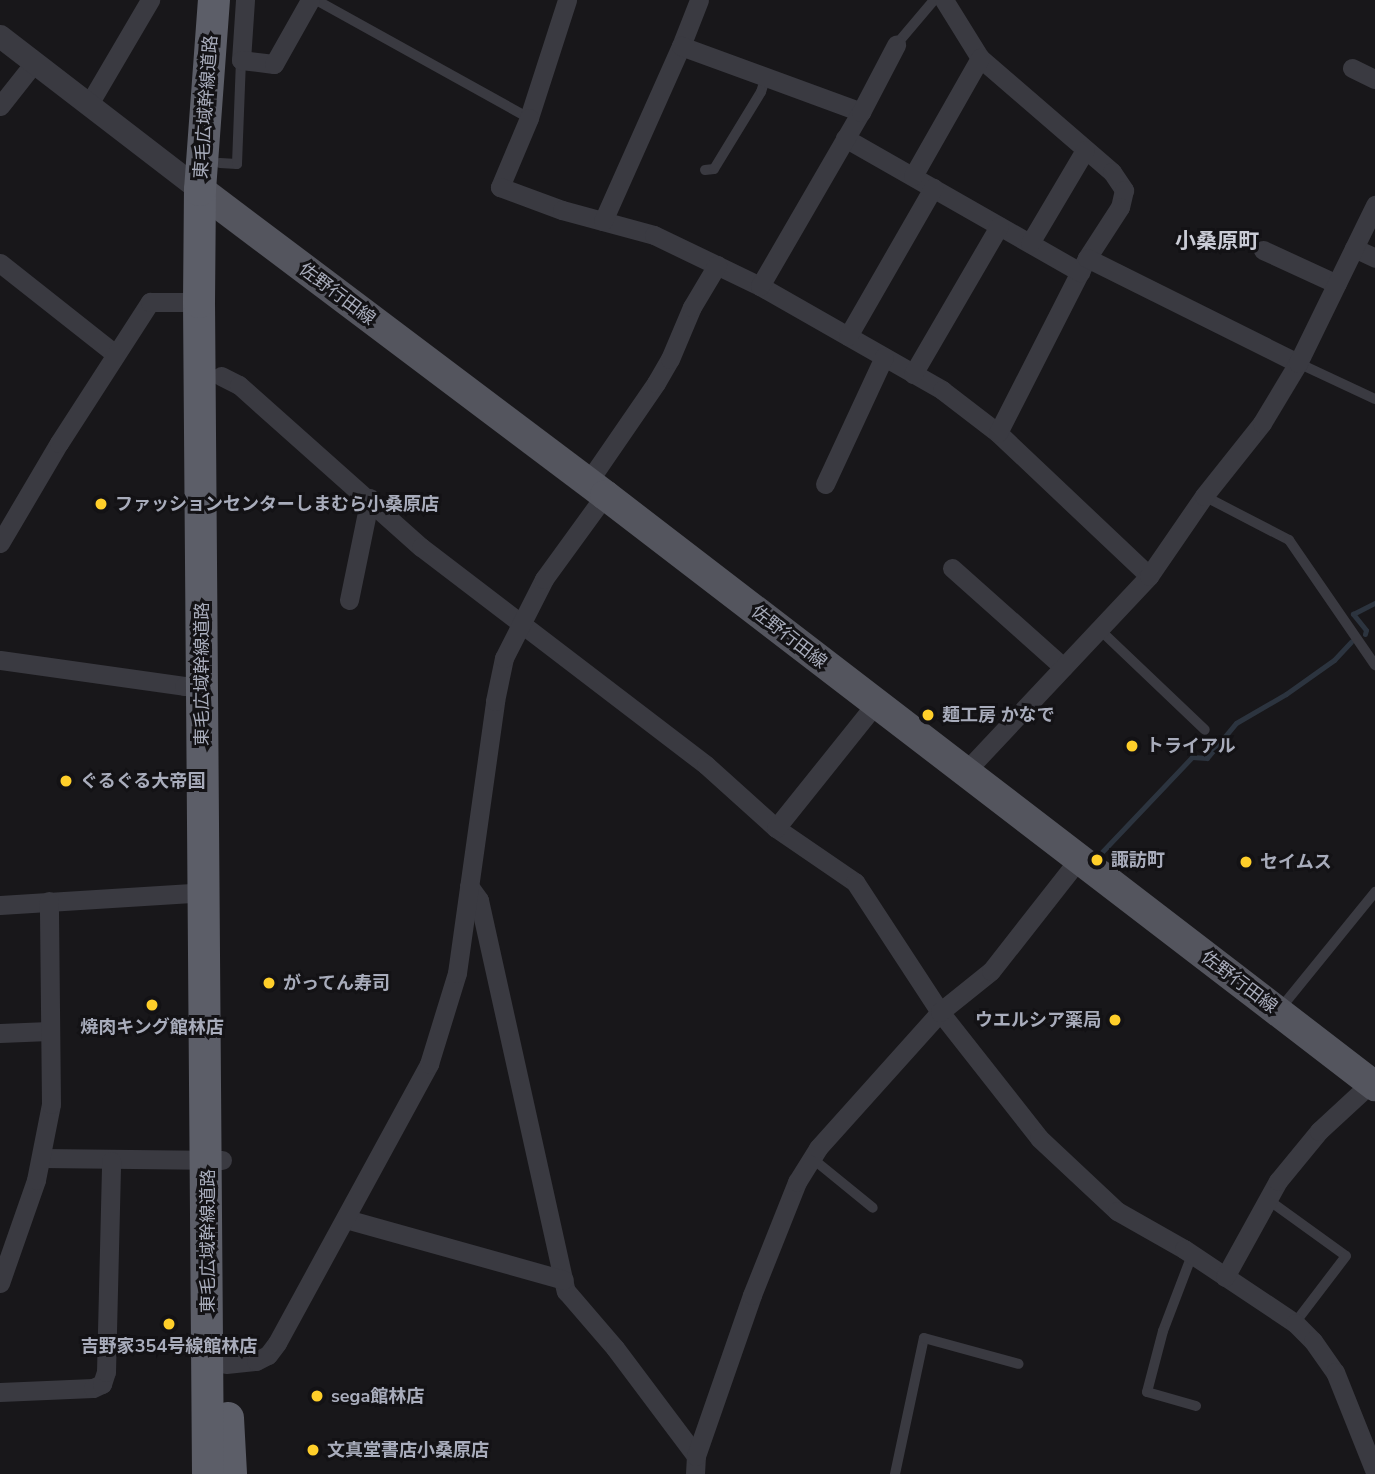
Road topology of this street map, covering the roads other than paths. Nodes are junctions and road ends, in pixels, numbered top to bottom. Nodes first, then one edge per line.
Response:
1 (150, 0) edge
2 (214, 0) edge
3 (230, 0) edge
4 (245, 0) edge
5 (313, 0) edge
6 (567, 0) edge
7 (699, 0) edge
8 (934, 0) edge
9 (944, 0) edge
10 (0, 36) edge
11 (227, 43) junction
12 (896, 45) joint
13 (681, 46) junction
14 (980, 58) junction
15 (34, 63) junction
16 (1352, 68) dead end
17 (766, 77) junction
18 (1375, 79) edge
19 (89, 104) junction
20 (0, 106) edge
21 (861, 112) junction
22 (530, 118) junction
23 (845, 138) junction
24 (1085, 150) junction
25 (705, 170) dead end
26 (913, 176) junction
27 (933, 188) junction
28 (210, 197) junction
29 (1375, 205) edge
30 (603, 221) junction
31 (999, 226) junction
32 (1030, 243) junction
33 (1354, 248) junction
34 (1263, 250) dead end
35 (1375, 258) edge
36 (0, 263) edge
37 (717, 265) junction
38 (1084, 265) junction
39 (1337, 284) junction
40 (760, 286) junction
41 (199, 302) junction
42 (848, 336) junction
43 (114, 353) junction
44 (884, 356) junction
45 (1298, 363) junction
46 (913, 374) junction
47 (221, 376) junction
48 (1375, 399) edge
49 (998, 433) junction
50 (825, 484) dead end
51 (596, 488) junction
52 (1204, 496) junction
53 (370, 499) junction
54 (0, 543) edge
55 (952, 568) dead end
56 (1149, 576) junction
57 (349, 600) dead end
58 (519, 624) junction
59 (1099, 629) junction
60 (0, 660) edge
61 (1375, 665) edge
62 (1063, 667) junction
63 (202, 685) junction
64 (876, 703) junction
65 (1205, 730) dead end
66 (965, 772) junction
67 (776, 828) junction
68 (1078, 860) junction
69 (469, 886) junction
70 (204, 892) junction
71 (1375, 892) edge
72 (50, 901) junction
73 (0, 905) edge
74 (940, 1012) junction
75 (1278, 1012) junction
76 (49, 1031) junction
77 (0, 1033) edge
78 (1373, 1085) edge
79 (42, 1157) junction
80 (813, 1159) junction
81 (215, 1160) junction
82 (111, 1161) junction
83 (1267, 1198) junction
84 (873, 1208) dead end
85 (346, 1219) junction
86 (1192, 1255) junction
87 (1225, 1277) junction
88 (564, 1280) junction
89 (0, 1283) edge
90 (1295, 1323) junction
91 (226, 1364) junction
92 (1019, 1364) dead end
93 (0, 1392) edge
94 (1196, 1406) dead end
95 (696, 1465) edge
96 (1375, 1472) edge
97 (208, 1474) edge
98 (231, 1474) edge
99 (895, 1474) edge

1 - 19 street
2 - 11 highway, 東毛広域幹線道路
3 - 11 highway, 東毛広域幹線道路
4 - 11 street
5 - 11 street
5 - 22 lane
6 - 22 street
7 - 13 street
8 - 12 lane
9 - 14 street
10 - 15 street
11 - 28 highway, 東毛広域幹線道路
11 - 28 highway, 東毛広域幹線道路
12 - 21 street
13 - 17 street
13 - 30 street
14 - 24 street
14 - 26 street
15 - 19 street
15 - 20 street
16 - 18 street
17 - 21 street
17 - 25 lane
19 - 28 street
21 - 23 street
22 - 30 street
23 - 26 street
23 - 40 street
24 - 32 street
24 - 38 street
26 - 27 street
27 - 31 street
27 - 42 street
28 - 41 highway, 東毛広域幹線道路
28 - 47 highway, 東毛広域幹線道路
28 - 51 main road, 佐野行田線
29 - 33 street
30 - 37 street
31 - 32 street
31 - 46 street
32 - 38 street
33 - 35 street
33 - 39 street
34 - 39 street
36 - 43 street
37 - 40 street
37 - 51 street
38 - 45 street
38 - 49 street
39 - 45 street
40 - 42 street
41 - 43 street
41 - 63 highway, 東毛広域幹線道路
42 - 44 street
43 - 54 street
44 - 46 street
44 - 50 street
45 - 48 lane
45 - 52 street
46 - 49 street
47 - 53 street
47 - 81 highway, 東毛広域幹線道路
49 - 56 street
51 - 58 street
51 - 64 main road, 佐野行田線
52 - 56 street
52 - 61 lane
53 - 57 street
53 - 58 street
55 - 62 street
56 - 59 street
58 - 67 street
58 - 69 street
59 - 62 street
59 - 65 lane
60 - 63 street
62 - 66 street
63 - 70 highway, 東毛広域幹線道路
64 - 66 main road, 佐野行田線
64 - 67 street
66 - 68 main road, 佐野行田線
67 - 74 street
68 - 74 street
68 - 75 main road, 佐野行田線
69 - 85 street
69 - 88 street
70 - 72 street
70 - 81 highway, 東毛広域幹線道路
71 - 75 lane
72 - 73 street
72 - 76 street
74 - 80 street
74 - 86 street
75 - 78 main road, 佐野行田線
76 - 77 street
76 - 79 street
78 - 83 street
79 - 82 street
79 - 89 street
80 - 84 lane
80 - 95 street
81 - 82 street
81 - 91 highway, 東毛広域幹線道路
81 - 97 highway, 東毛広域幹線道路
82 - 93 street
83 - 87 street
83 - 90 lane
85 - 88 street
85 - 91 street
86 - 87 street
86 - 94 lane
87 - 90 street
88 - 95 street
90 - 96 street
91 - 98 highway, 東毛広域幹線道路
92 - 99 lane

